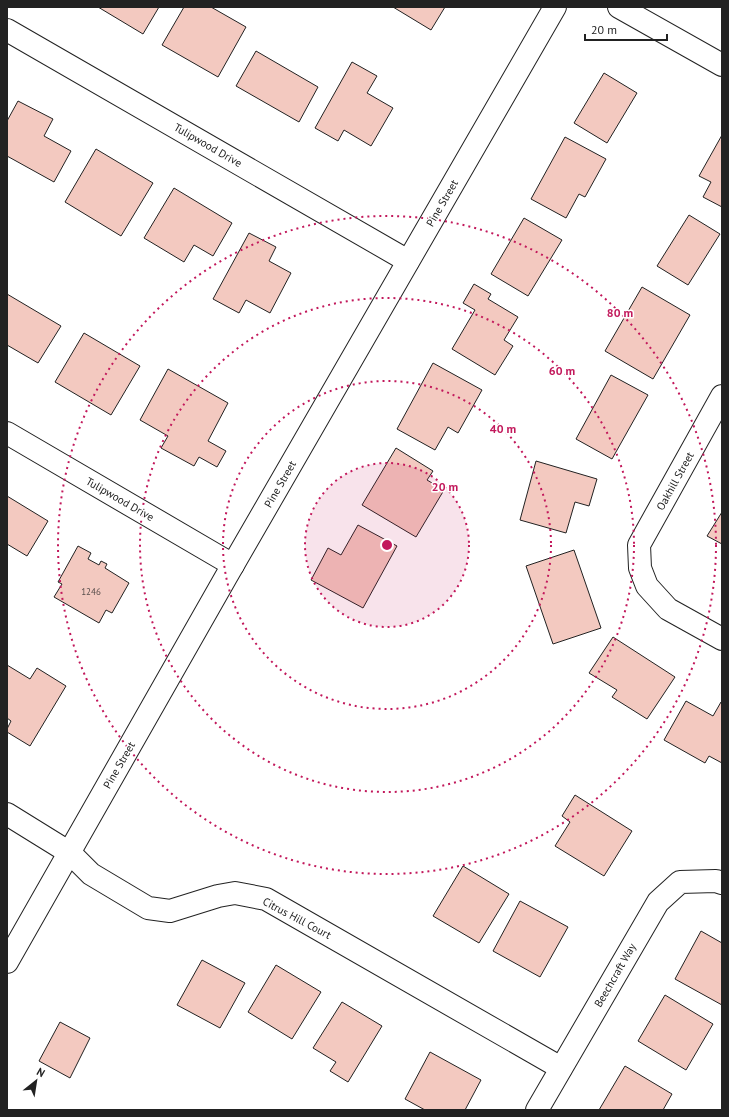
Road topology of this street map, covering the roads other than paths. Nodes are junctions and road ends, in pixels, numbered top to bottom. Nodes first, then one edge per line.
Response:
1 (555, 7) edge
2 (618, 7) edge
3 (7, 30) edge
4 (722, 64) edge
5 (408, 261) junction
6 (722, 396) edge
7 (7, 433) edge
8 (233, 565) junction
9 (722, 639) edge
10 (7, 814) edge
11 (70, 853) junction
12 (722, 883) edge
13 (7, 962) edge
14 (561, 1068) junction
15 (537, 1110) edge

1 - 5 street, Pine Street
2 - 4 street
3 - 5 street, Tulipwood Drive
5 - 8 street, Pine Street
6 - 9 street, Oakhill Street
7 - 8 street, Tulipwood Drive
8 - 11 street, Pine Street
10 - 11 street, Citrus Hill Court
11 - 13 street, Pine Street
11 - 14 street, Citrus Hill Court
12 - 14 street, Beechcraft Way
14 - 15 street, Beechcraft Way

